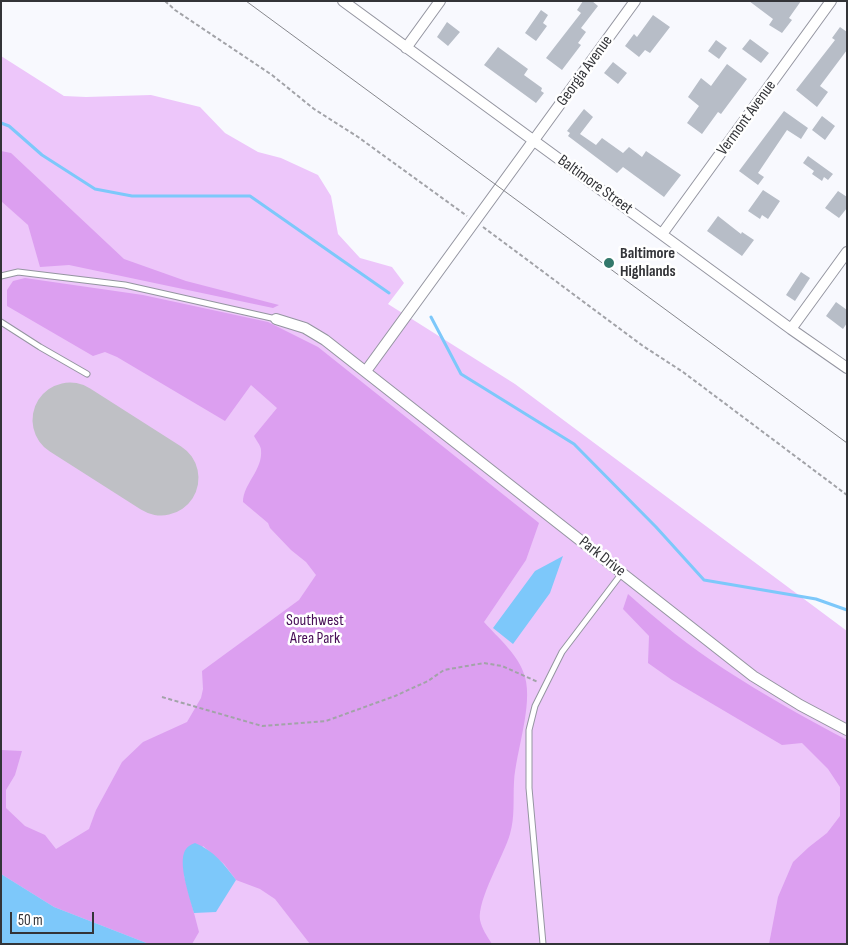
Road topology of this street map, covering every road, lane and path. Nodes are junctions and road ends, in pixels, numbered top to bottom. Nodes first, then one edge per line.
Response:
1 (165, 1) edge
2 (343, 1) edge
3 (440, 1) edge
4 (635, 1) edge
5 (832, 1) edge
6 (406, 48) junction
7 (534, 141) junction
8 (474, 221) junction
9 (662, 234) junction
10 (847, 252) edge
11 (1, 276) edge
12 (276, 319) joint
13 (1, 322) edge
14 (790, 329) junction
15 (847, 368) edge
16 (366, 371) junction
17 (86, 374) dead end
18 (847, 495) edge
19 (622, 573) junction
20 (545, 685) junction
21 (162, 697) dead end
22 (847, 730) edge
23 (543, 944) edge

1 - 8 path
2 - 6 street, Baltimore Street
3 - 6 street
4 - 7 street, Georgia Avenue
5 - 9 street, Vermont Avenue
6 - 7 street, Baltimore Street
7 - 8 street
7 - 9 street, Baltimore Street
8 - 16 street
8 - 18 path
9 - 14 street, Baltimore Street
10 - 14 street
11 - 12 lane
12 - 16 street, Park Drive
13 - 17 lane
14 - 15 street, Baltimore Street
16 - 19 street, Park Drive
19 - 20 lane
19 - 22 street, Park Drive
20 - 21 path
20 - 23 lane

